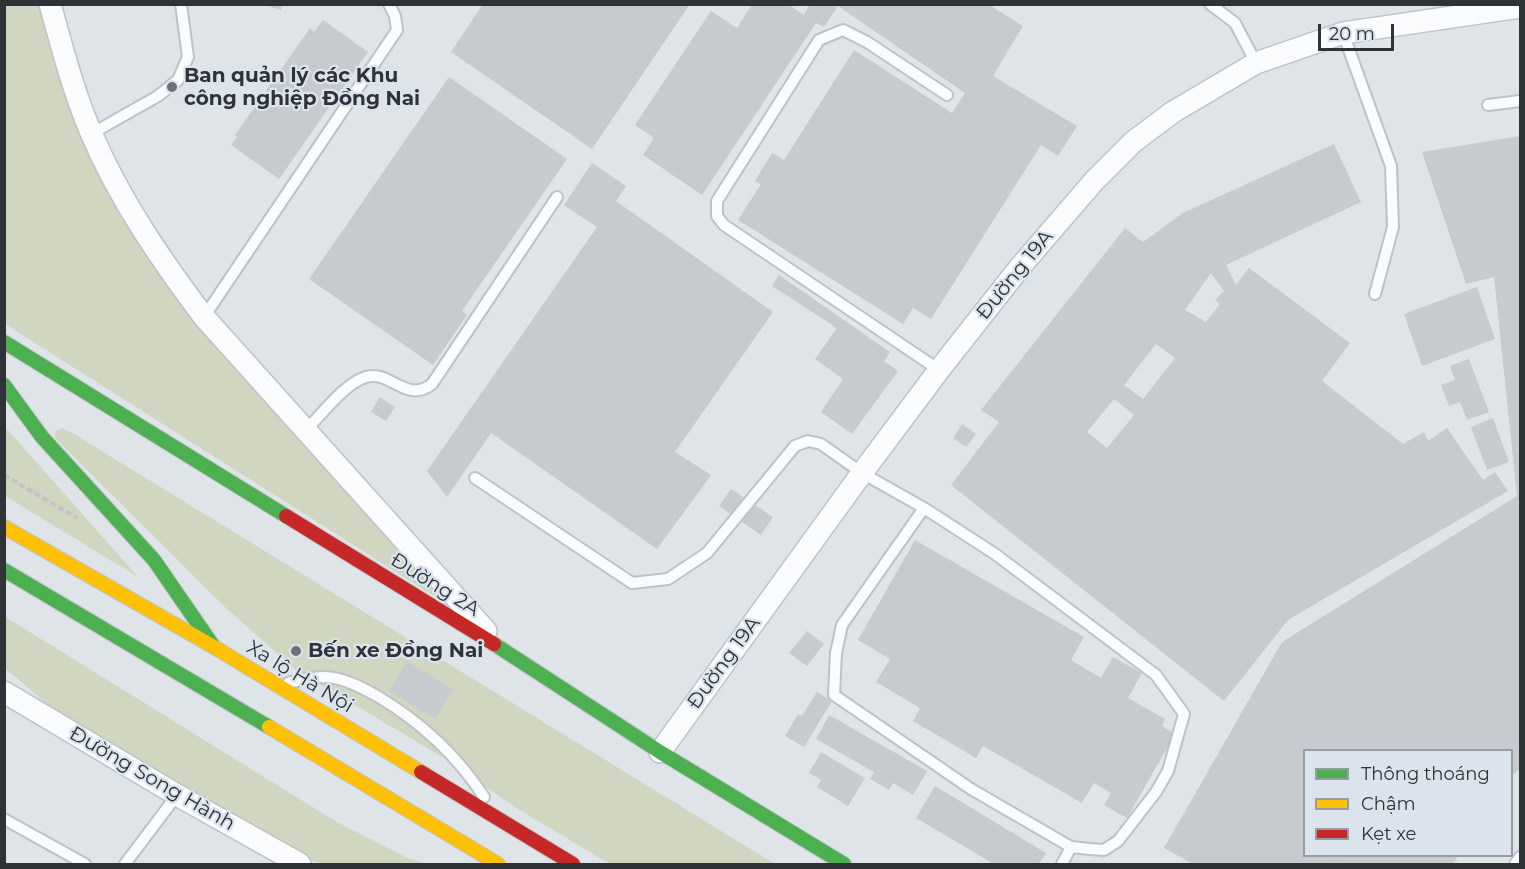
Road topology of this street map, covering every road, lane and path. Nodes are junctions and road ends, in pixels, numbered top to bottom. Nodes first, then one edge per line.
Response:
1 (50, 4) edge
2 (181, 4) edge
3 (389, 4) edge
4 (1210, 4) edge
5 (1521, 7) edge
6 (1344, 33) junction
7 (1256, 63) junction
8 (947, 96) dead end
9 (1521, 101) edge
10 (1488, 105) dead end
11 (91, 134) junction
12 (557, 197) dead end
13 (1375, 294) dead end
14 (204, 317) junction
15 (4, 342) edge
16 (939, 370) junction
17 (4, 385) edge
18 (306, 430) junction
19 (862, 473) junction
20 (476, 478) dead end
21 (924, 508) junction
22 (4, 527) edge
23 (4, 570) edge
24 (214, 647) junction
25 (502, 649) junction
26 (278, 686) junction
27 (4, 692) edge
28 (660, 752) junction
29 (177, 795) junction
30 (497, 818) junction
31 (4, 819) edge
32 (1071, 847) junction
33 (1521, 857) edge
34 (85, 864) edge
35 (125, 864) edge
36 (300, 864) edge
37 (498, 864) edge
38 (573, 864) edge
39 (844, 864) edge
40 (1062, 864) edge
41 (1515, 864) edge

1 - 11 street
2 - 11 lane
3 - 14 lane
4 - 7 lane
5 - 6 street, Đường 19A
6 - 7 street, Đường 19A
6 - 13 lane
7 - 16 street, Đường 19A
8 - 16 lane
9 - 10 lane
11 - 14 street
12 - 18 lane
14 - 18 street
15 - 25 main road, Đường 2A
16 - 19 street, Đường 19A
17 - 24 main road
18 - 25 street
19 - 20 lane
19 - 21 lane
19 - 28 street, Đường 19A
21 - 32 lane
21 - 32 lane
22 - 24 main road, Xa lộ Hà Nội
23 - 37 main road
24 - 26 main road, Xa lộ Hà Nội
25 - 28 main road, Đường 2A
26 - 30 main road, Xa lộ Hà Nội
26 - 30 lane
27 - 29 street, Đường Song Hành
28 - 39 main road, Đường 2A
29 - 35 lane
29 - 36 street, Đường Song Hành
30 - 38 main road, Xa lộ Hà Nội
31 - 34 lane
32 - 40 lane
33 - 41 lane

